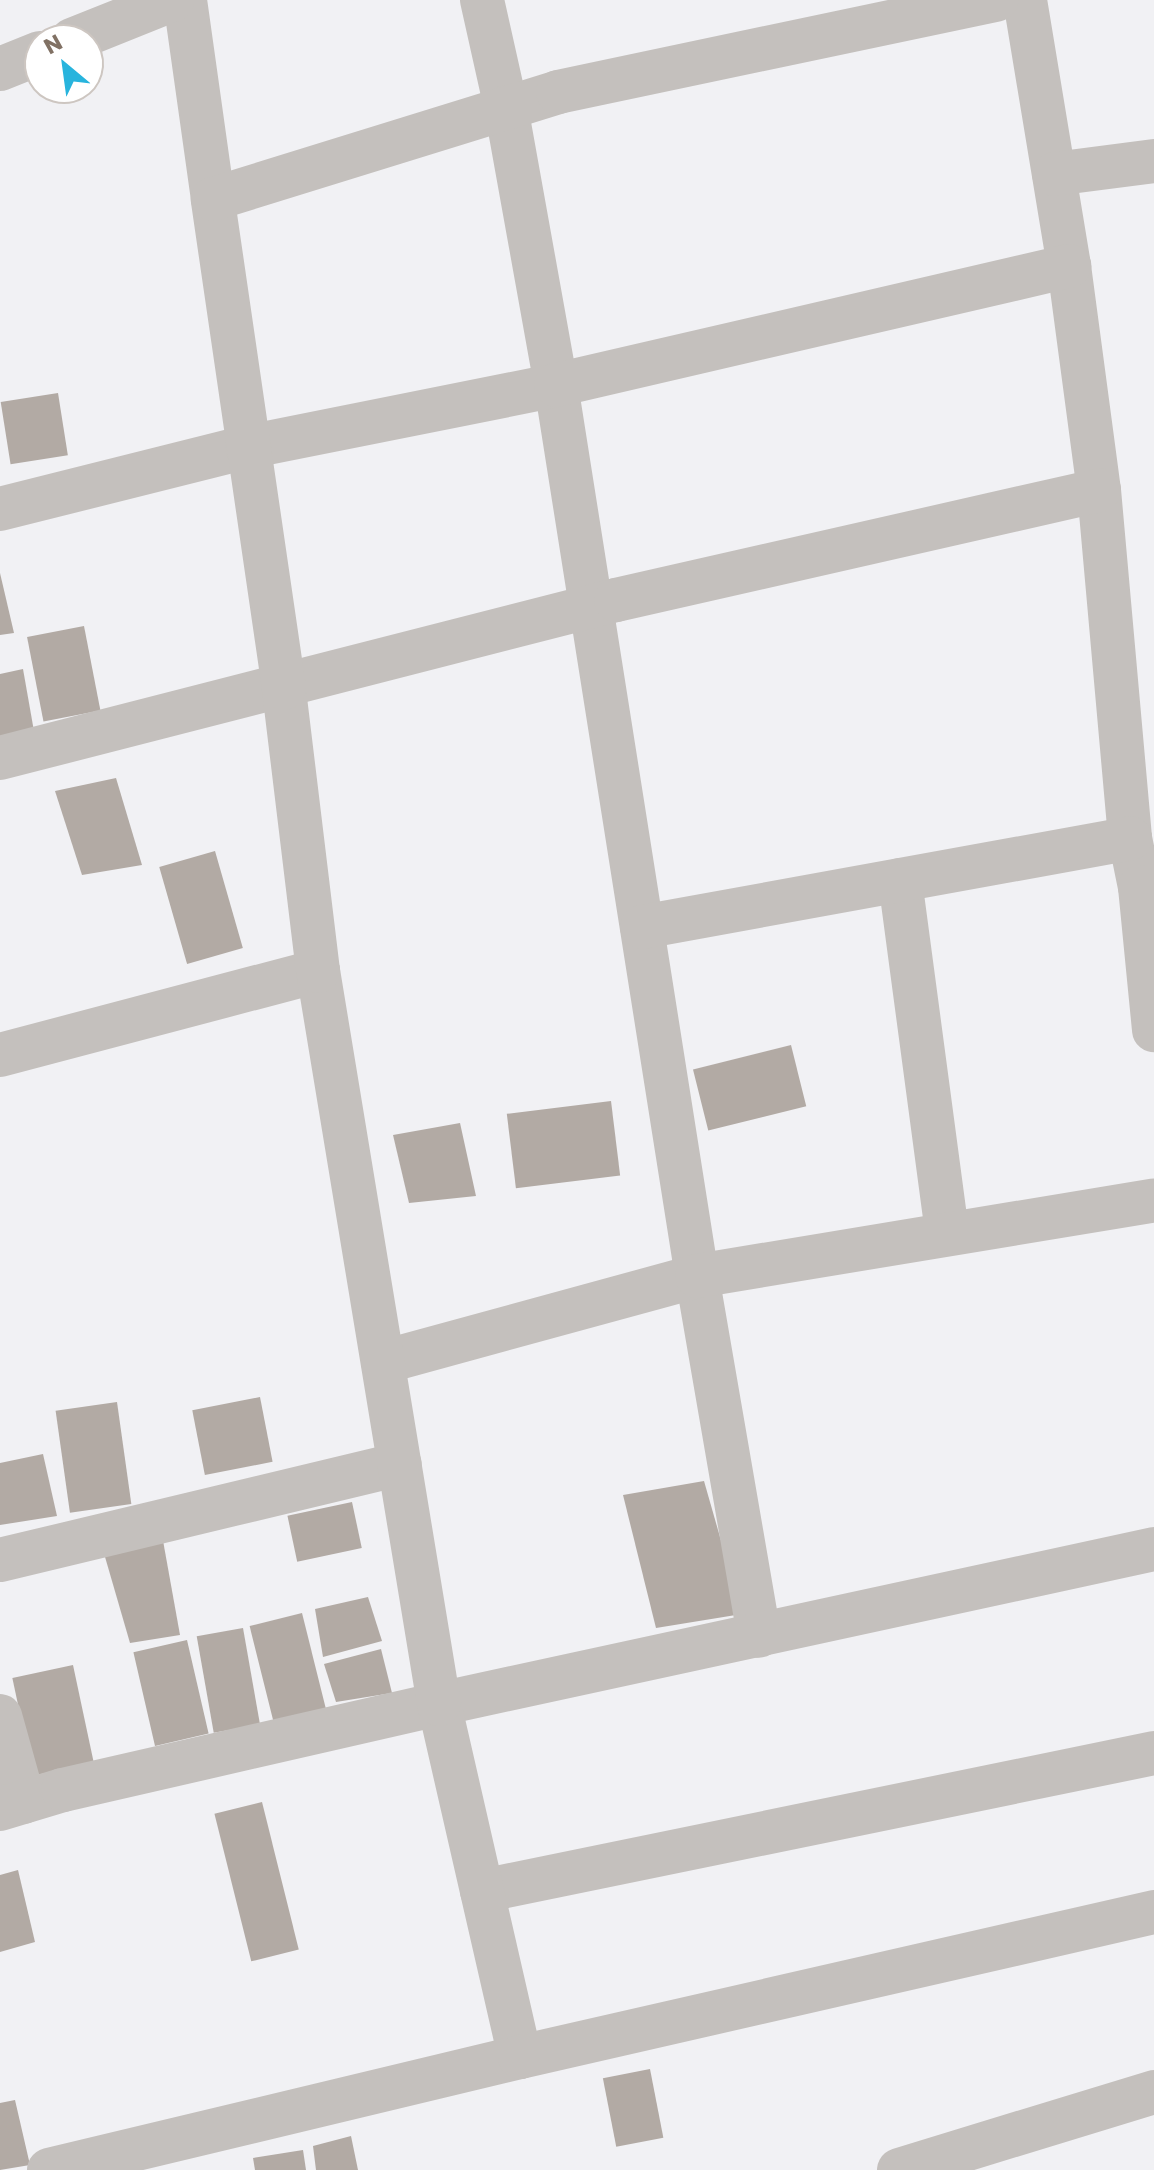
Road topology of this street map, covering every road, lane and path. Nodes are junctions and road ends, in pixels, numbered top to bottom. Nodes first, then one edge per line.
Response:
1 (172, 0) edge
2 (185, 0) edge
3 (482, 0) edge
4 (996, 0) edge
5 (1025, 0) edge
6 (104, 27) edge
7 (24, 59) edge
8 (0, 69) edge
9 (506, 107) junction
10 (1154, 161) edge
11 (1054, 174) junction
12 (213, 199) junction
13 (1069, 266) junction
14 (556, 385) junction
15 (247, 447) junction
16 (1099, 490) junction
17 (0, 509) edge
18 (592, 607) junction
19 (284, 688) junction
20 (0, 758) edge
21 (1130, 838) junction
22 (900, 880) junction
23 (1147, 885) edge
24 (642, 927) junction
25 (318, 971) junction
26 (1154, 1030) edge
27 (0, 1055) edge
28 (1154, 1200) edge
29 (947, 1234) junction
30 (697, 1276) junction
31 (383, 1362) junction
32 (400, 1464) junction
33 (1154, 1549) edge
34 (0, 1560) edge
35 (759, 1636) junction
36 (439, 1704) junction
37 (0, 1716) edge
38 (1154, 1753) edge
39 (12, 1805) edge
40 (482, 1891) junction
41 (1154, 1912) edge
42 (520, 2057) junction
43 (1154, 2092) edge
44 (919, 2166) edge
45 (49, 2170) edge

1 - 6 street
2 - 12 street
3 - 9 street
4 - 9 street
5 - 11 street
7 - 8 street
9 - 12 street
9 - 14 street
10 - 11 street
11 - 13 street
12 - 15 street
13 - 14 street
13 - 16 street
14 - 15 street
14 - 18 street
15 - 17 street
15 - 19 street
16 - 18 street
16 - 21 street
18 - 19 street
18 - 24 street
19 - 20 street
19 - 25 street
21 - 22 street
21 - 23 street
22 - 24 street
22 - 29 street
23 - 26 street
24 - 30 street
25 - 27 street
25 - 31 street
28 - 29 street
29 - 30 street
30 - 31 street
30 - 35 street
31 - 32 street
32 - 34 street
32 - 36 street
33 - 35 street
35 - 36 street
36 - 39 street
36 - 40 street
37 - 39 street
38 - 40 street
40 - 42 street
41 - 42 street
42 - 45 street
43 - 44 street

